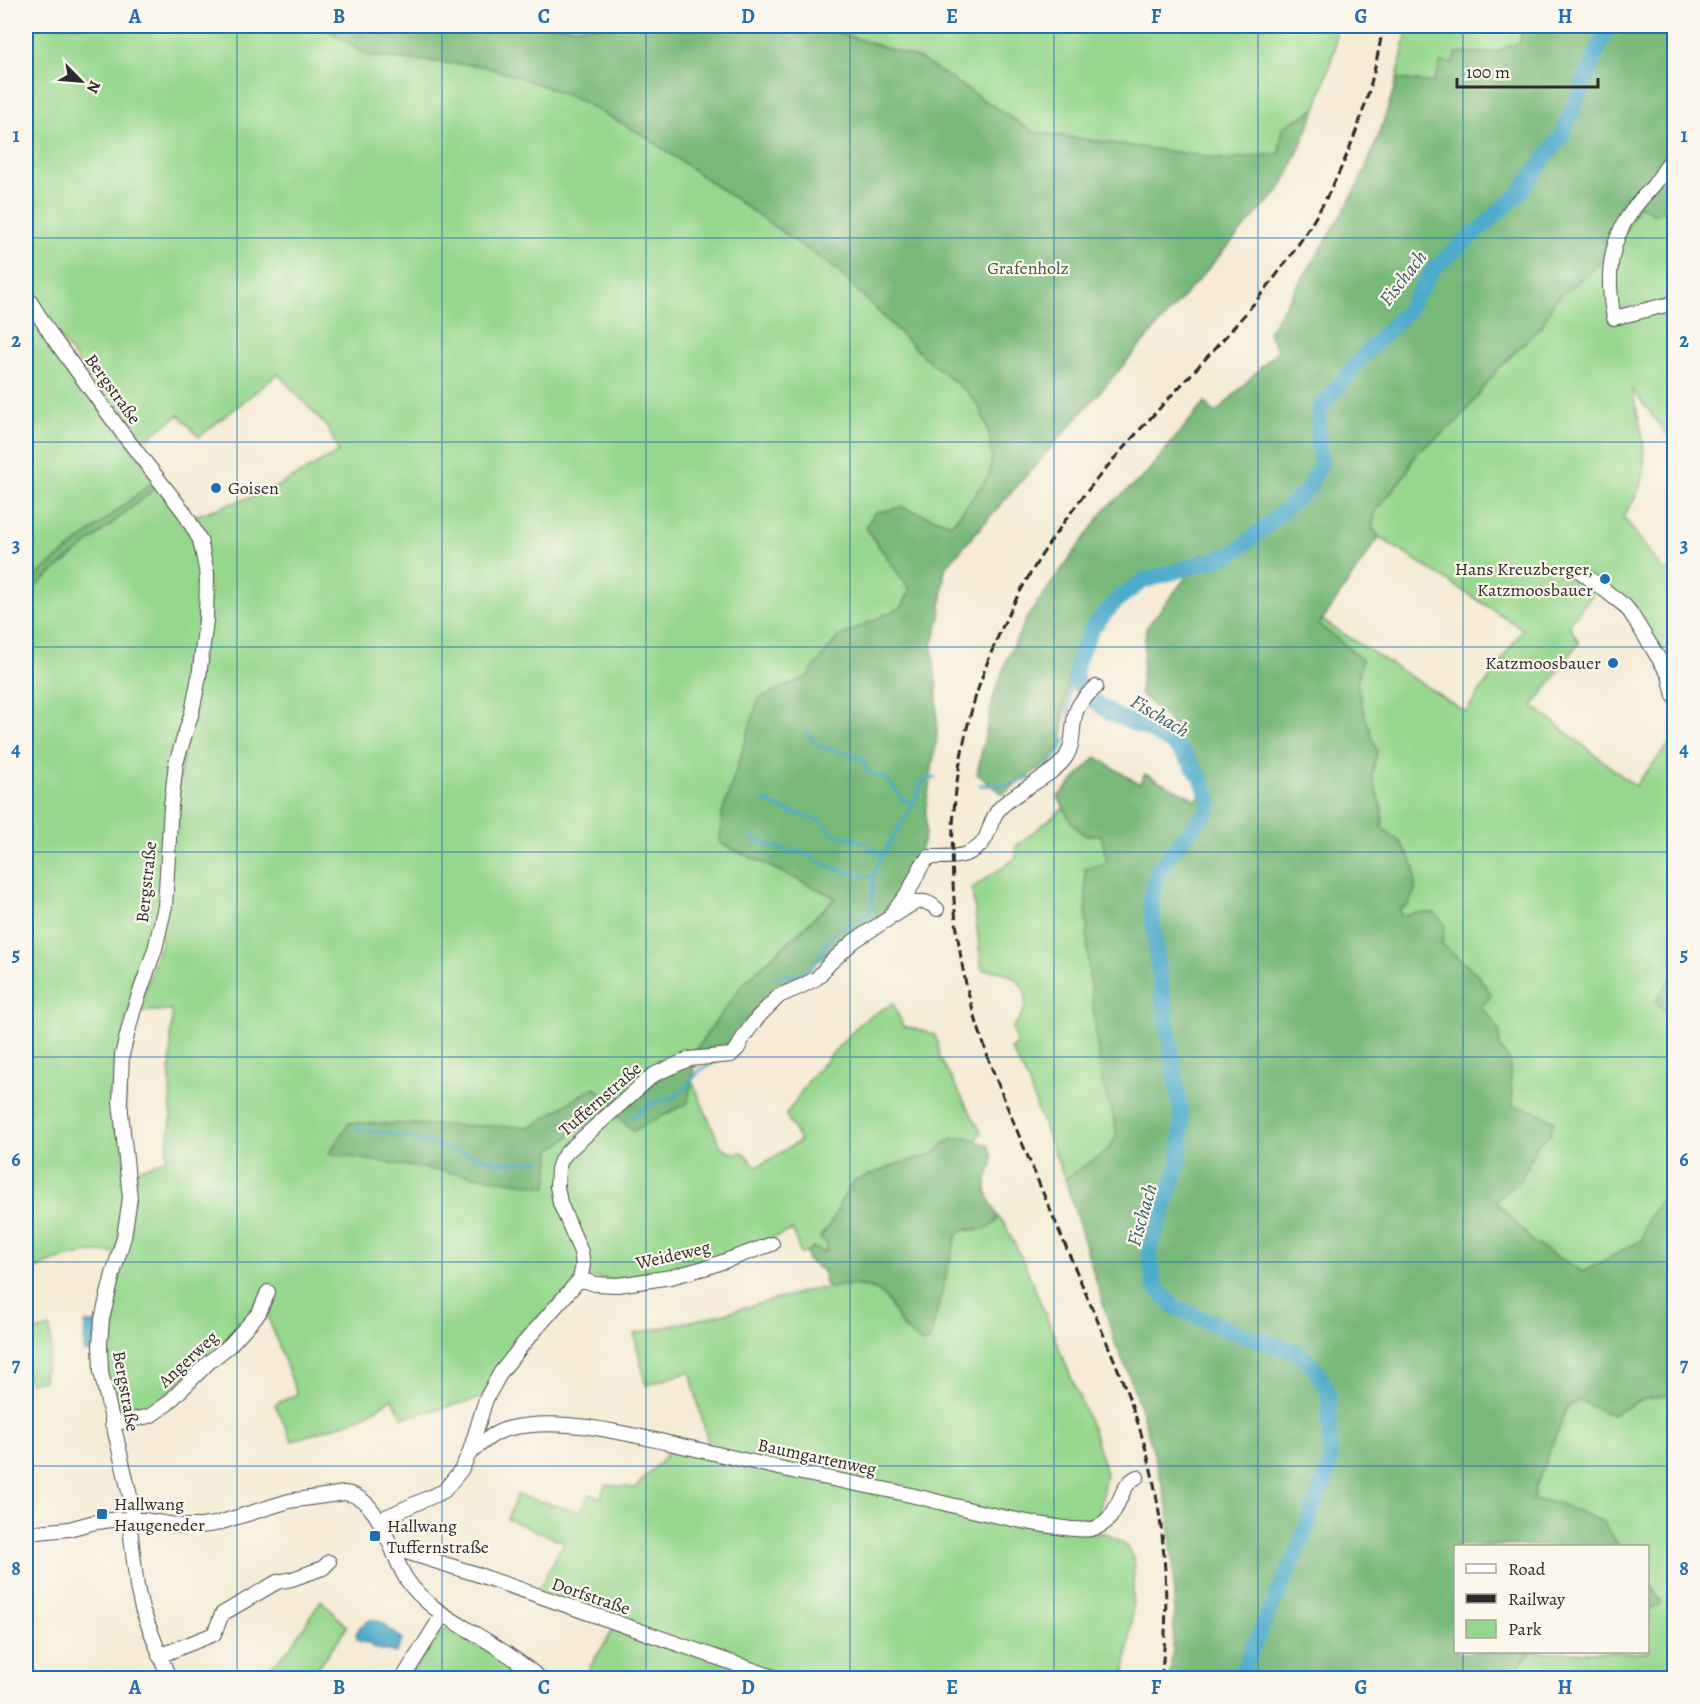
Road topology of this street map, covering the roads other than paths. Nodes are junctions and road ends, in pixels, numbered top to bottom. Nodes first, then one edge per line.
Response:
1 (1674, 155) edge
2 (26, 295) edge
3 (1674, 303) edge
4 (1581, 572) dead end
5 (1096, 687) dead end
6 (1674, 696) edge
7 (938, 909) dead end
8 (888, 919) junction
9 (772, 1244) dead end
10 (580, 1279) junction
11 (268, 1292) dead end
12 (112, 1424) junction
13 (469, 1454) junction
14 (1137, 1477) dead end
15 (131, 1520) junction
16 (379, 1520) junction
17 (38, 1532) tunnel mouth
18 (394, 1554) junction
19 (329, 1562) dead end
20 (443, 1614) junction
21 (159, 1656) junction
22 (169, 1678) edge
23 (403, 1678) edge
24 (540, 1678) edge
25 (776, 1678) edge

1 - 3 street
2 - 12 street, Bergstraße
4 - 6 street
5 - 8 street, Tuffernstraße
7 - 8 street
8 - 10 street, Tuffernstraße
9 - 10 street, Weideweg
10 - 13 street
11 - 12 street, Angerweg
12 - 15 street, Bergstraße
13 - 14 street, Baumgartenweg
13 - 16 street
15 - 16 street
15 - 17 street
15 - 21 street, Bergstraße
16 - 18 street
18 - 20 street
18 - 25 street, Dorfstraße
19 - 21 street
20 - 23 street
20 - 24 street
21 - 22 street, Bergstraße

